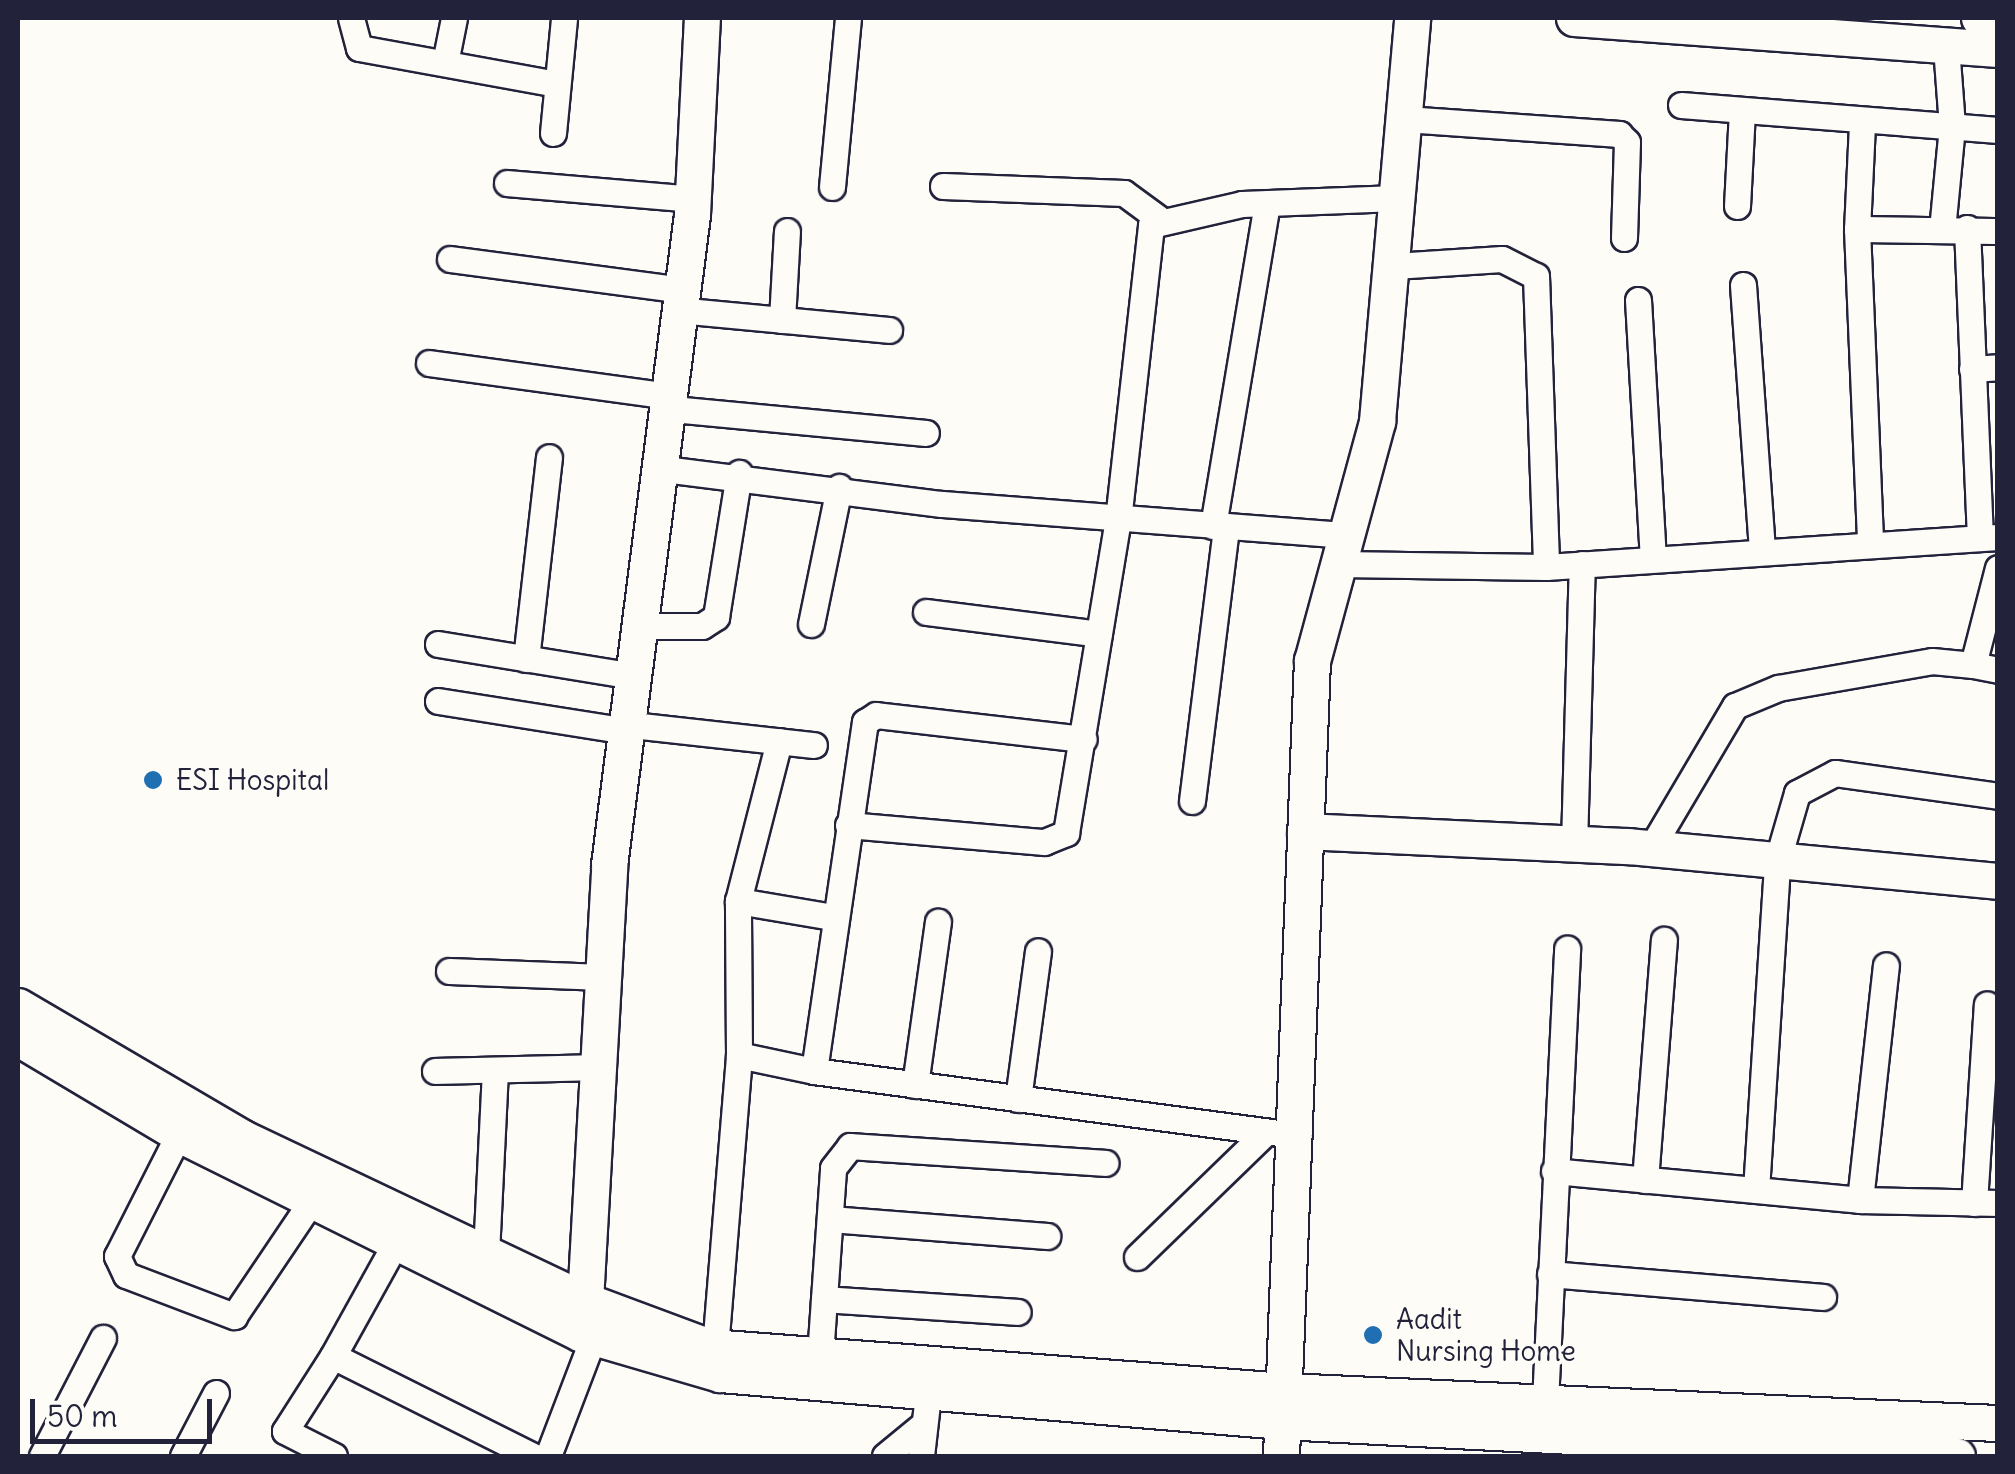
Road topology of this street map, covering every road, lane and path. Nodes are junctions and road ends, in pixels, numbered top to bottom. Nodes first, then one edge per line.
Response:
1 (351, 18) edge
2 (454, 18) edge
3 (564, 18) edge
4 (702, 18) edge
5 (848, 18) edge
6 (1412, 18) edge
7 (1574, 18) edge
8 (1979, 18) edge
9 (1998, 19) edge
10 (1946, 46) junction
11 (1998, 50) edge
12 (444, 63) junction
13 (558, 84) junction
14 (1681, 105) dead end
15 (1742, 112) junction
16 (1406, 119) junction
17 (1862, 124) junction
18 (1952, 126) junction
19 (1998, 130) edge
20 (552, 133) dead end
21 (507, 183) dead end
22 (943, 186) dead end
23 (832, 188) dead end
24 (1397, 198) junction
25 (693, 199) junction
26 (1267, 203) junction
27 (1737, 206) dead end
28 (1158, 218) junction
29 (1856, 229) junction
30 (1955, 229) junction
31 (787, 230) dead end
32 (1998, 232) edge
33 (1624, 238) dead end
34 (450, 259) dead end
35 (1394, 266) junction
36 (1743, 285) dead end
37 (679, 300) junction
38 (1638, 300) dead end
39 (782, 320) junction
40 (888, 330) dead end
41 (429, 363) dead end
42 (1985, 368) edge
43 (662, 402) junction
44 (926, 433) dead end
45 (549, 457) dead end
46 (656, 468) junction
47 (739, 474) junction
48 (839, 487) junction
49 (1118, 520) junction
50 (1220, 526) junction
51 (1989, 536) edge
52 (1870, 542) junction
53 (1762, 548) junction
54 (1341, 550) junction
55 (1653, 558) junction
56 (1582, 564) junction
57 (1546, 567) junction
58 (1998, 568) edge
59 (926, 612) dead end
60 (812, 624) dead end
61 (635, 626) junction
62 (1100, 634) junction
63 (438, 644) dead end
64 (526, 659) junction
65 (1985, 668) edge
66 (628, 675) junction
67 (438, 700) dead end
68 (623, 727) junction
69 (1084, 738) junction
70 (779, 741) junction
71 (814, 745) dead end
72 (1998, 796) edge
73 (1192, 800) dead end
74 (848, 825) junction
75 (1305, 831) junction
76 (1574, 845) junction
77 (1650, 848) junction
78 (1777, 862) junction
79 (1998, 881) edge
80 (738, 901) junction
81 (834, 916) junction
82 (938, 922) dead end
83 (1664, 940) dead end
84 (1567, 948) dead end
85 (1038, 951) dead end
86 (1886, 965) dead end
87 (448, 971) dead end
88 (603, 977) junction
89 (1987, 1004) dead end
90 (18, 1006) edge
91 (18, 1038) edge
92 (739, 1055) junction
93 (599, 1068) junction
94 (494, 1070) junction
95 (435, 1071) dead end
96 (814, 1071) junction
97 (914, 1084) junction
98 (1018, 1099) junction
99 (179, 1134) junction
100 (1282, 1134) junction
101 (1105, 1163) dead end
102 (1554, 1171) junction
103 (1645, 1180) junction
104 (1756, 1190) junction
105 (1860, 1200) junction
106 (311, 1202) junction
107 (1986, 1203) edge
108 (830, 1219) junction
109 (1047, 1236) dead end
110 (395, 1244) junction
111 (486, 1254) junction
112 (1138, 1257) dead end
113 (1550, 1274) junction
114 (1822, 1298) dead end
115 (824, 1299) junction
116 (1018, 1312) dead end
117 (588, 1325) junction
118 (103, 1338) dead end
119 (715, 1348) junction
120 (333, 1356) junction
121 (820, 1356) junction
122 (216, 1393) dead end
123 (927, 1396) junction
124 (1545, 1402) junction
125 (1282, 1423) edge
126 (1998, 1423) edge
127 (1722, 1450) edge
128 (1813, 1453) edge
129 (1908, 1455) edge
130 (42, 1456) edge
131 (183, 1456) edge
132 (334, 1456) edge
133 (533, 1456) edge
134 (548, 1456) edge
135 (885, 1456) edge
136 (921, 1456) edge
137 (1957, 1456) edge

1 - 12 street
2 - 12 street
3 - 13 street
4 - 25 street
5 - 23 street
6 - 16 street
7 - 10 street
8 - 9 street
10 - 11 street
10 - 18 street
12 - 13 street
13 - 20 street
14 - 15 street
15 - 17 street
15 - 27 street
16 - 24 street
16 - 33 street
17 - 18 street
17 - 29 street
18 - 19 street
18 - 30 street
21 - 25 street
22 - 28 street
24 - 26 street
24 - 35 street
25 - 37 street
26 - 28 street
26 - 50 street
28 - 49 street
29 - 30 street
29 - 52 street
30 - 32 street
30 - 42 street
31 - 39 street
34 - 37 street
35 - 54 street
35 - 57 street
36 - 53 street
37 - 39 street
37 - 43 street
38 - 55 street
39 - 40 street
41 - 43 street
42 - 51 street
43 - 44 street
43 - 46 street
45 - 64 street
46 - 47 street
46 - 61 street
47 - 48 street
47 - 61 street
48 - 49 street
48 - 60 street
49 - 50 street
49 - 62 street
50 - 54 street
50 - 73 street
51 - 52 street
52 - 53 street
53 - 55 street
54 - 57 street
54 - 75 street
55 - 56 street
56 - 57 street
56 - 76 street
58 - 65 street
59 - 62 street
61 - 66 street
62 - 69 street
63 - 64 street
64 - 66 street
65 - 77 street
66 - 68 street
67 - 68 street
68 - 70 street
68 - 88 street
69 - 74 street
69 - 74 street
70 - 71 street
70 - 80 street
72 - 78 street
74 - 81 street
75 - 76 street
75 - 100 street
76 - 77 street
77 - 78 street
78 - 79 street
78 - 104 street
80 - 81 street
80 - 92 street
81 - 96 street
82 - 97 street
83 - 103 street
84 - 102 street
85 - 98 street
86 - 105 street
87 - 88 street
88 - 93 street
89 - 107 street
90 - 111 street
91 - 99 street
92 - 96 street
92 - 119 street
93 - 94 street
93 - 117 street
94 - 95 street
94 - 111 street
96 - 97 street
97 - 98 street
98 - 100 street
99 - 106 street
99 - 106 street
100 - 112 street
100 - 125 street
101 - 108 street
102 - 103 street
102 - 113 street
103 - 104 street
104 - 105 street
105 - 107 street
106 - 110 street
108 - 109 street
108 - 115 street
110 - 117 street
110 - 120 street
111 - 117 street
113 - 114 street
113 - 124 street
115 - 116 street
115 - 121 street
117 - 119 street
117 - 123 street
117 - 134 street
118 - 130 street
119 - 121 street
120 - 132 street
120 - 133 street
121 - 123 street
122 - 131 street
123 - 125 street
123 - 135 street
123 - 136 street
124 - 125 street
124 - 126 street
125 - 127 street
127 - 128 street
128 - 129 street
129 - 137 street

